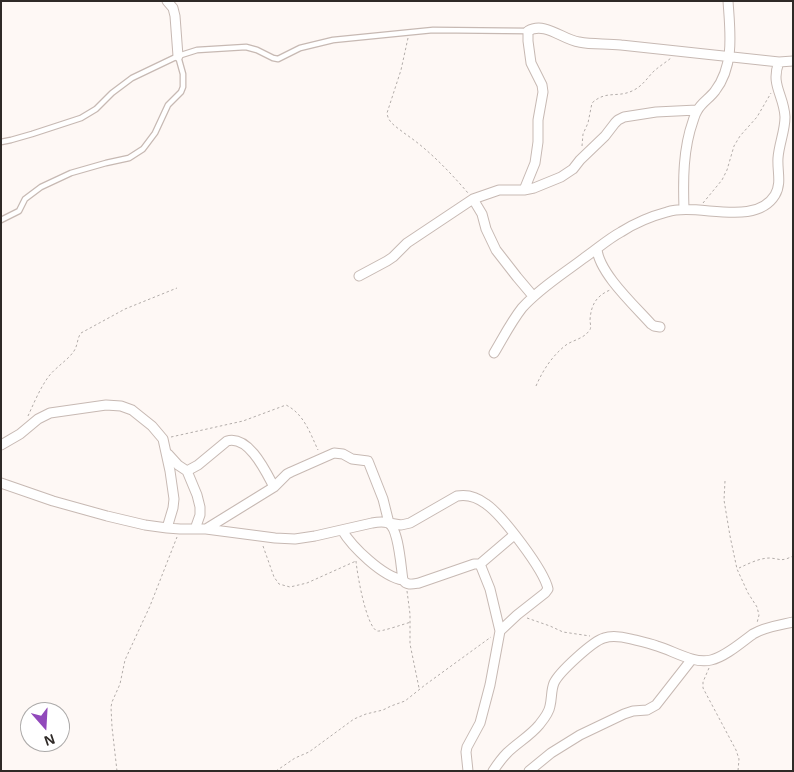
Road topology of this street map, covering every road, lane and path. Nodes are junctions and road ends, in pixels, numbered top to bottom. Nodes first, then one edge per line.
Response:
1 (167, 1) edge
2 (728, 1) edge
3 (528, 31) junction
4 (409, 32) junction
5 (679, 51) junction
6 (178, 56) junction
7 (729, 57) junction
8 (793, 60) edge
9 (779, 62) junction
10 (777, 84) junction
11 (697, 110) junction
12 (1, 142) edge
13 (584, 156) junction
14 (524, 190) junction
15 (473, 199) junction
16 (684, 209) junction
17 (698, 210) junction
18 (1, 220) edge
19 (597, 249) junction
20 (359, 276) dead end
21 (618, 286) junction
22 (177, 288) dead end
23 (533, 296) junction
24 (660, 327) dead end
25 (494, 353) dead end
26 (536, 386) dead end
27 (28, 417) dead end
28 (163, 439) junction
29 (1, 445) edge
30 (167, 452) junction
31 (321, 458) junction
32 (186, 471) junction
33 (724, 481) dead end
34 (1, 482) edge
35 (274, 488) junction
36 (389, 523) junction
37 (167, 528) junction
38 (180, 529) junction
39 (195, 529) junction
40 (206, 529) junction
41 (342, 530) junction
42 (514, 535) junction
43 (259, 536) junction
44 (793, 556) edge
45 (480, 564) junction
46 (737, 569) junction
47 (404, 582) junction
48 (517, 615) junction
49 (410, 622) junction
50 (793, 622) edge
51 (500, 631) junction
52 (754, 634) junction
53 (603, 638) junction
54 (716, 658) junction
55 (692, 659) junction
56 (420, 689) junction
57 (117, 771) edge
58 (276, 771) edge
59 (468, 771) edge
60 (493, 771) edge
61 (529, 771) edge
62 (738, 771) edge

1 - 6 street
2 - 7 street
3 - 4 lane
3 - 5 street
3 - 14 street
4 - 6 lane
4 - 15 path
5 - 7 street
5 - 13 path
6 - 12 lane
6 - 18 lane
7 - 9 street
7 - 11 street
8 - 9 street
9 - 10 street
10 - 17 path
10 - 17 street
11 - 13 street
11 - 16 street
13 - 14 street
14 - 15 street
15 - 20 street
15 - 23 street
16 - 17 street
16 - 19 street
19 - 21 street
19 - 23 street
21 - 24 street
21 - 26 path
22 - 27 path
23 - 25 street
28 - 29 street
28 - 30 street
28 - 31 path
30 - 32 street
30 - 37 street
31 - 35 street
31 - 36 street
32 - 35 street
32 - 39 street
33 - 46 path
34 - 37 street
35 - 40 street
36 - 41 street
36 - 42 street
36 - 47 street
37 - 38 street
38 - 39 street
38 - 57 path
39 - 40 street
40 - 43 street
41 - 43 street
41 - 47 street
42 - 45 street
42 - 48 street
43 - 49 path
44 - 46 path
45 - 47 street
45 - 51 street
46 - 52 path
47 - 49 path
48 - 51 street
48 - 53 path
49 - 56 path
50 - 52 street
51 - 56 path
51 - 59 street
52 - 54 street
53 - 55 street
53 - 60 street
54 - 55 street
54 - 62 path
55 - 61 street
56 - 58 path

